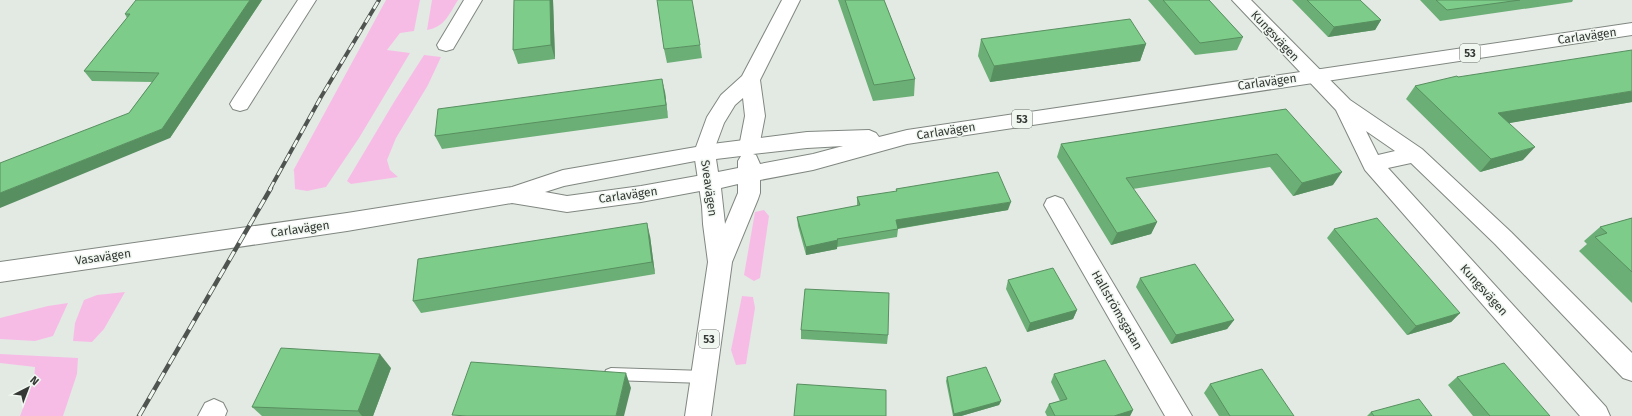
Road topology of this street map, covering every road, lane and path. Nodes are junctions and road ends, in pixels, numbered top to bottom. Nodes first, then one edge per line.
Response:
1 (306, 0) edge
2 (473, 0) edge
3 (791, 0) edge
4 (1241, 0) edge
5 (1630, 30) edge
6 (446, 45) dead end
7 (1313, 75) junction
8 (750, 80) junction
9 (240, 104) dead end
10 (1343, 105) junction
11 (908, 137) junction
12 (749, 147) junction
13 (704, 153) junction
14 (1415, 154) junction
15 (1372, 164) junction
16 (750, 174) junction
17 (708, 182) junction
18 (512, 195) junction
19 (1055, 205) dead end
20 (207, 243) joint
21 (720, 262) junction
22 (0, 272) edge
23 (1632, 370) edge
24 (596, 374) edge
25 (704, 377) junction
26 (698, 416) edge
27 (1179, 416) edge
28 (1597, 416) edge

1 - 9 main road
2 - 6 main road
3 - 8 main road, Sveavägen
4 - 7 main road, Kungsvägen
5 - 7 main road, Carlavägen / 53
7 - 10 main road, Kungsvägen
7 - 11 main road, Carlavägen / 53
8 - 12 main road, Sveavägen
8 - 13 main road, Sveavägen
10 - 14 main road, Kungsvägen
10 - 15 main road, Kungsvägen
11 - 12 main road, Carlavägen / 53
11 - 16 main road, Carlavägen / 53
12 - 13 main road, Carlavägen / 53
12 - 16 main road, Sveavägen / 53
13 - 17 main road, Sveavägen / 53
13 - 18 main road, Carlavägen
14 - 15 main road
14 - 23 main road, Kungsvägen
15 - 28 main road, Kungsvägen
16 - 17 main road, Carlavägen / 53
16 - 21 main road, Sveavägen / 53
17 - 18 main road, Carlavägen
17 - 21 main road, Sveavägen / 53
18 - 20 main road, Carlavägen
19 - 27 main road, Hallströmsgatan
20 - 22 main road, Vasavägen
21 - 25 main road, Sveavägen / 53
24 - 25 lane
25 - 26 main road, Sveavägen / 53

